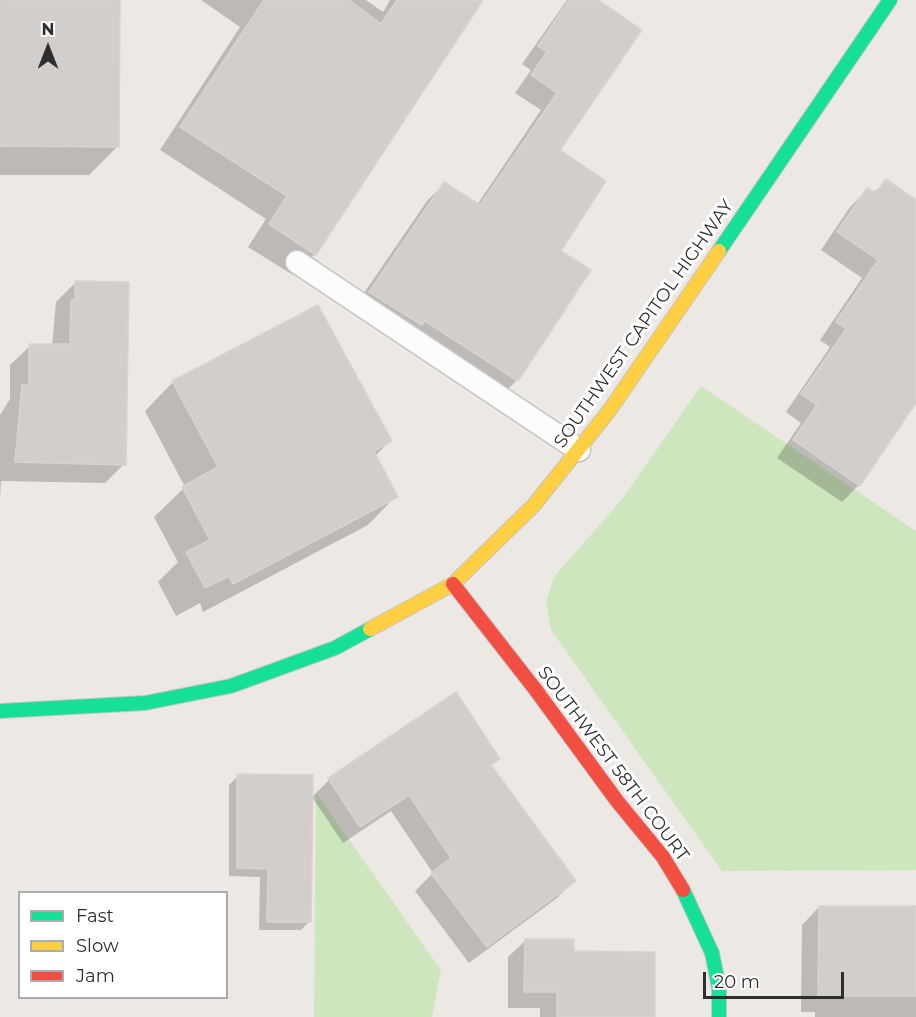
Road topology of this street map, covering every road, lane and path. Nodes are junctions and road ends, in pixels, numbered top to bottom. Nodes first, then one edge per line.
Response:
1 (890, 0) edge
2 (297, 262) dead end
3 (579, 450) junction
4 (453, 584) junction
5 (0, 711) edge
6 (719, 1017) edge

1 - 3 street, SOUTHWEST CAPITOL HIGHWAY
2 - 3 lane
3 - 4 street, SOUTHWEST CAPITOL HIGHWAY
4 - 5 street, SOUTHWEST CAPITOL HIGHWAY
4 - 6 street, SOUTHWEST 58TH COURT

